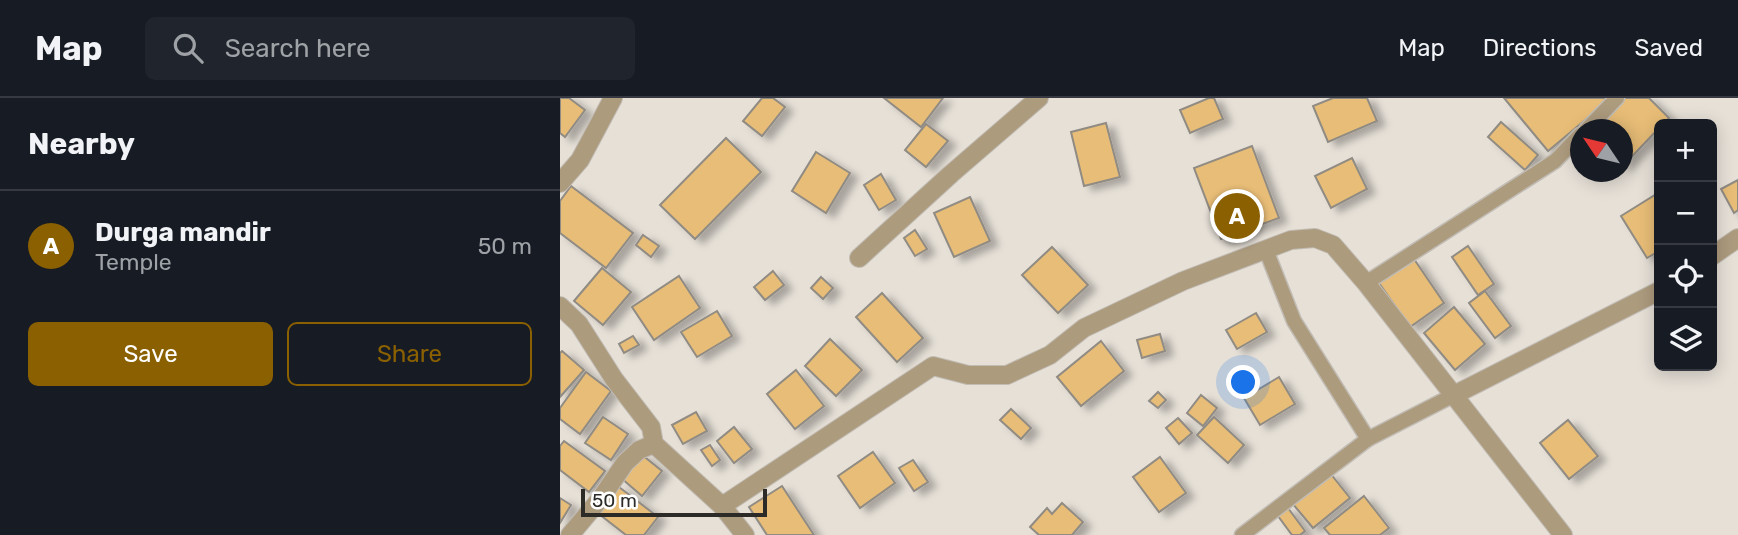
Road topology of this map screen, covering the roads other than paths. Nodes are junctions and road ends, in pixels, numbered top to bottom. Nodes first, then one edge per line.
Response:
1 (613, 98) edge
2 (1039, 98) edge
3 (1617, 98) edge
4 (1597, 119) edge
5 (1570, 145) edge
6 (560, 183) edge
7 (1738, 238) edge
8 (1266, 250) junction
9 (1717, 253) edge
10 (859, 258) dead end
11 (1366, 283) junction
12 (1654, 294) edge
13 (560, 306) edge
14 (1454, 395) junction
15 (1368, 439) junction
16 (654, 444) junction
17 (722, 506) junction
18 (570, 535) edge
19 (745, 535) edge
20 (1242, 535) edge
21 (1563, 535) edge

1 - 6 street
2 - 10 street
3 - 4 lane
5 - 11 lane
7 - 9 street
8 - 11 street
8 - 15 lane
8 - 17 street
11 - 14 street
12 - 14 street
13 - 16 street
14 - 15 lane
14 - 21 street
15 - 20 lane
16 - 17 street
16 - 18 street
17 - 19 street

